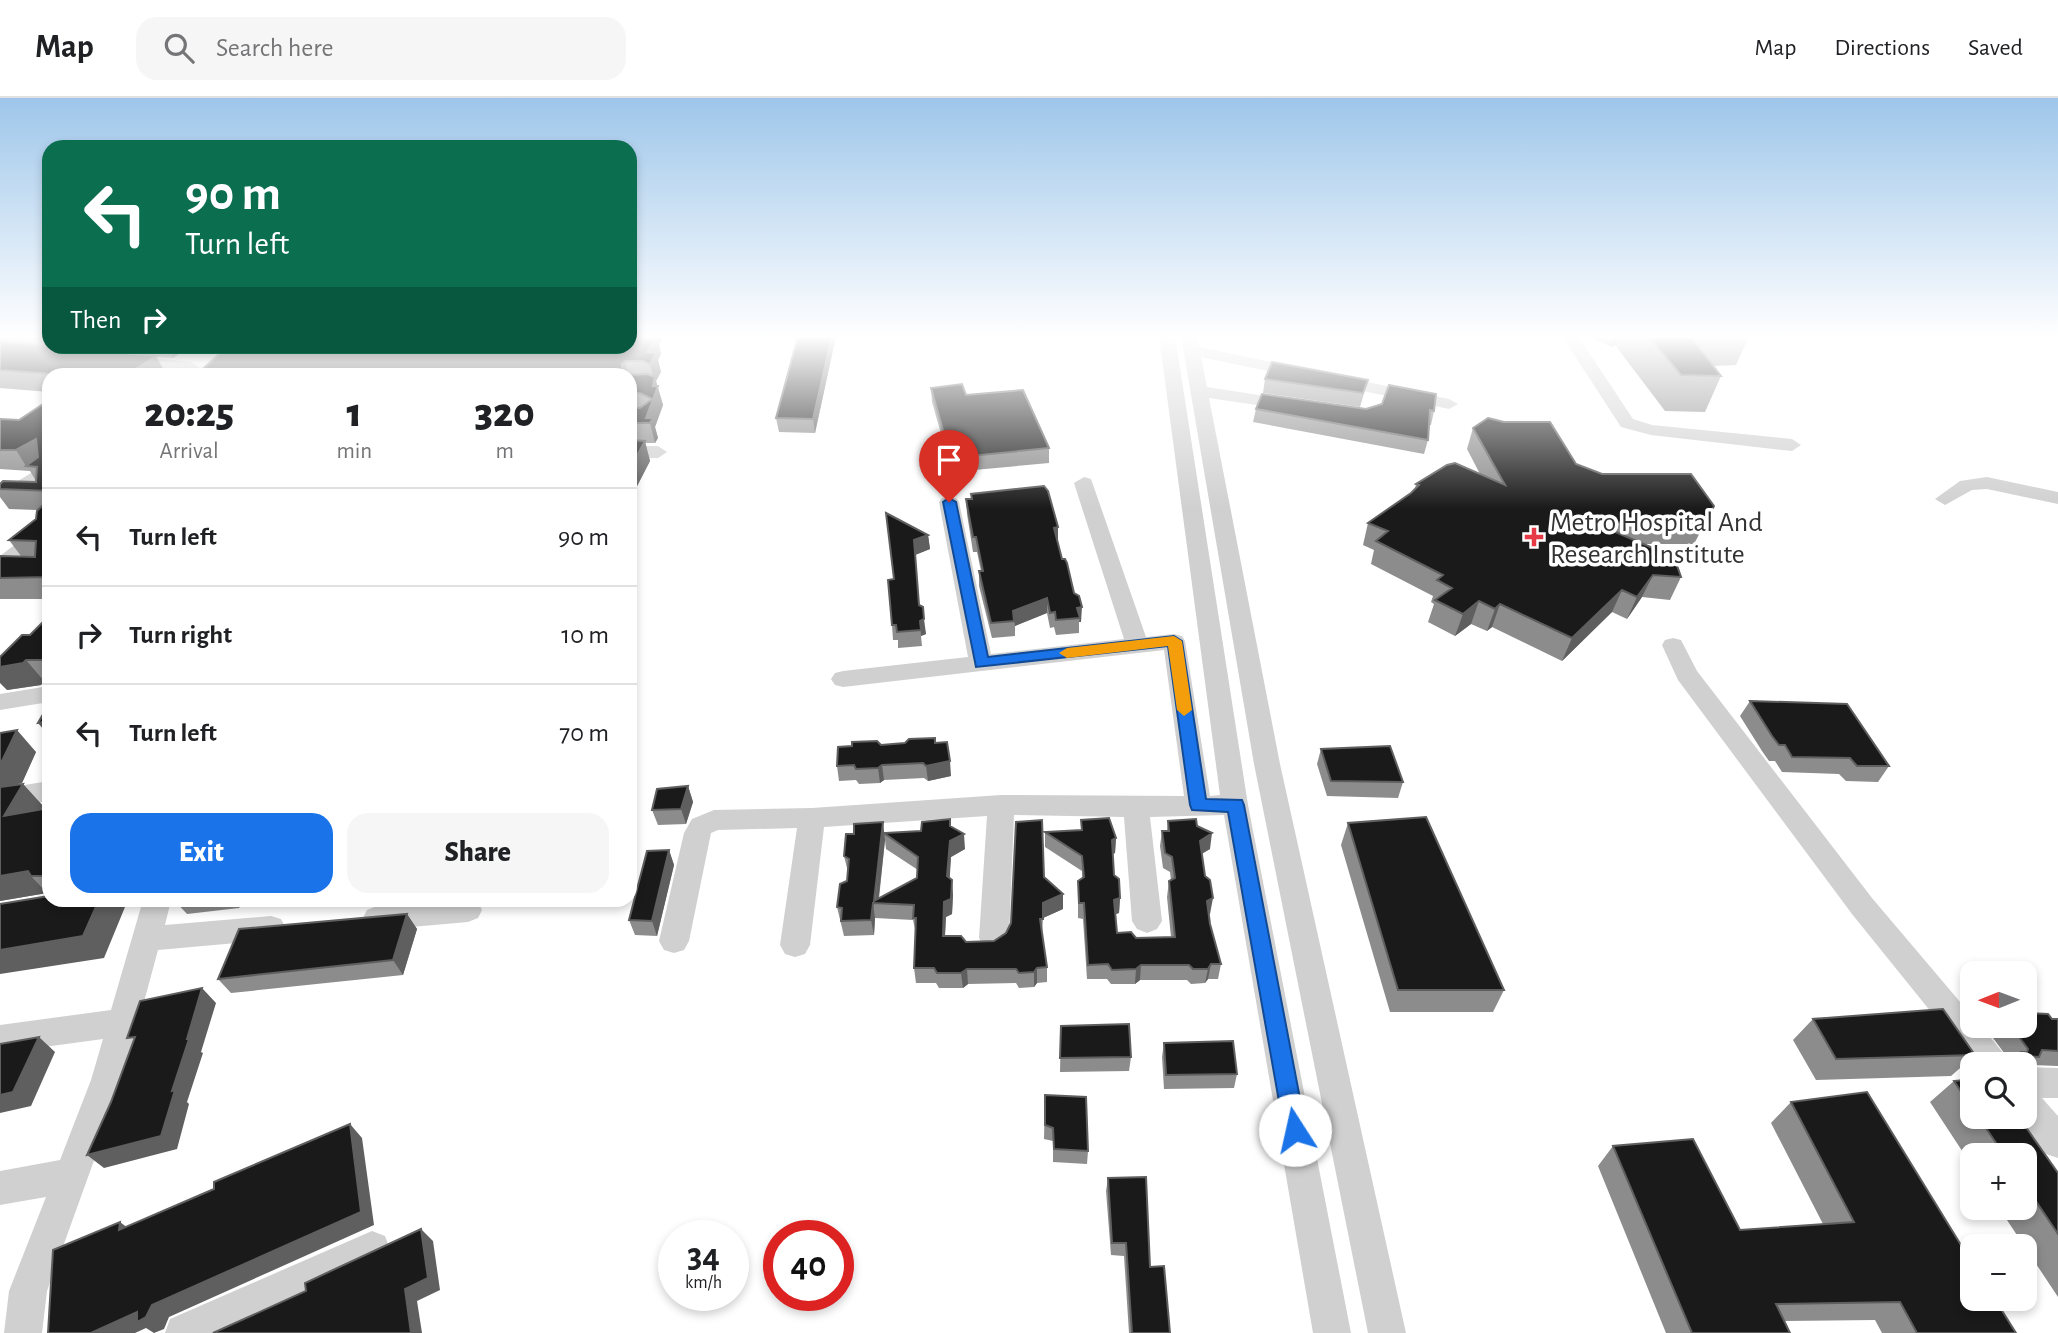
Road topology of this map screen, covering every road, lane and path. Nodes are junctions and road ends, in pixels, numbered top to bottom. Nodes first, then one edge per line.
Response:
1 (1175, 394) edge
2 (1199, 394) edge
3 (1216, 394) edge
4 (1371, 394) edge
5 (1608, 394) edge
6 (1449, 404) dead end
7 (1315, 409) edge
8 (1792, 445) dead end
9 (637, 452) edge
10 (658, 452) dead end
11 (42, 472) edge
12 (1084, 483) dead end
13 (6, 492) edge
14 (42, 495) edge
15 (2058, 498) edge
16 (1945, 499) dead end
17 (949, 502) dead end
18 (42, 534) edge
19 (0, 568) edge
20 (24, 569) edge
21 (1137, 645) junction
22 (1673, 645) dead end
23 (981, 663) junction
24 (843, 680) dead end
25 (42, 695) edge
26 (0, 702) edge
27 (42, 792) edge
28 (0, 799) edge
29 (1001, 805) junction
30 (1198, 805) junction
31 (1236, 805) junction
32 (1136, 807) junction
33 (812, 818) junction
34 (155, 907) edge
35 (468, 910) dead end
36 (348, 921) edge
37 (1147, 921) dead end
38 (294, 926) edge
39 (994, 938) edge
40 (146, 939) junction
41 (674, 940) dead end
42 (795, 945) dead end
43 (123, 1022) junction
44 (0, 1039) edge
45 (1983, 1052) edge
46 (2037, 1082) edge
47 (2058, 1083) edge
48 (2037, 1117) edge
49 (2058, 1142) edge
50 (71, 1175) junction
51 (0, 1188) edge
52 (373, 1249) edge
53 (23, 1333) edge
54 (184, 1333) edge
55 (1332, 1333) edge
56 (1387, 1333) edge

1 - 31 street
2 - 56 street
3 - 7 street
4 - 6 street
5 - 8 street
9 - 10 street
11 - 13 street
12 - 21 street
13 - 14 street
15 - 16 street
17 - 23 street
18 - 19 street
19 - 20 street
21 - 23 street
21 - 30 street
22 - 45 street
23 - 24 street
25 - 26 street
27 - 28 street
29 - 32 street
29 - 33 street
29 - 39 street
30 - 31 street
30 - 32 street
31 - 55 street
32 - 37 street
33 - 41 street
33 - 42 street
34 - 40 street
35 - 36 street
38 - 40 street
40 - 43 street
43 - 44 street
43 - 50 street
46 - 47 street
48 - 49 street
50 - 51 street
50 - 53 street
52 - 54 street

